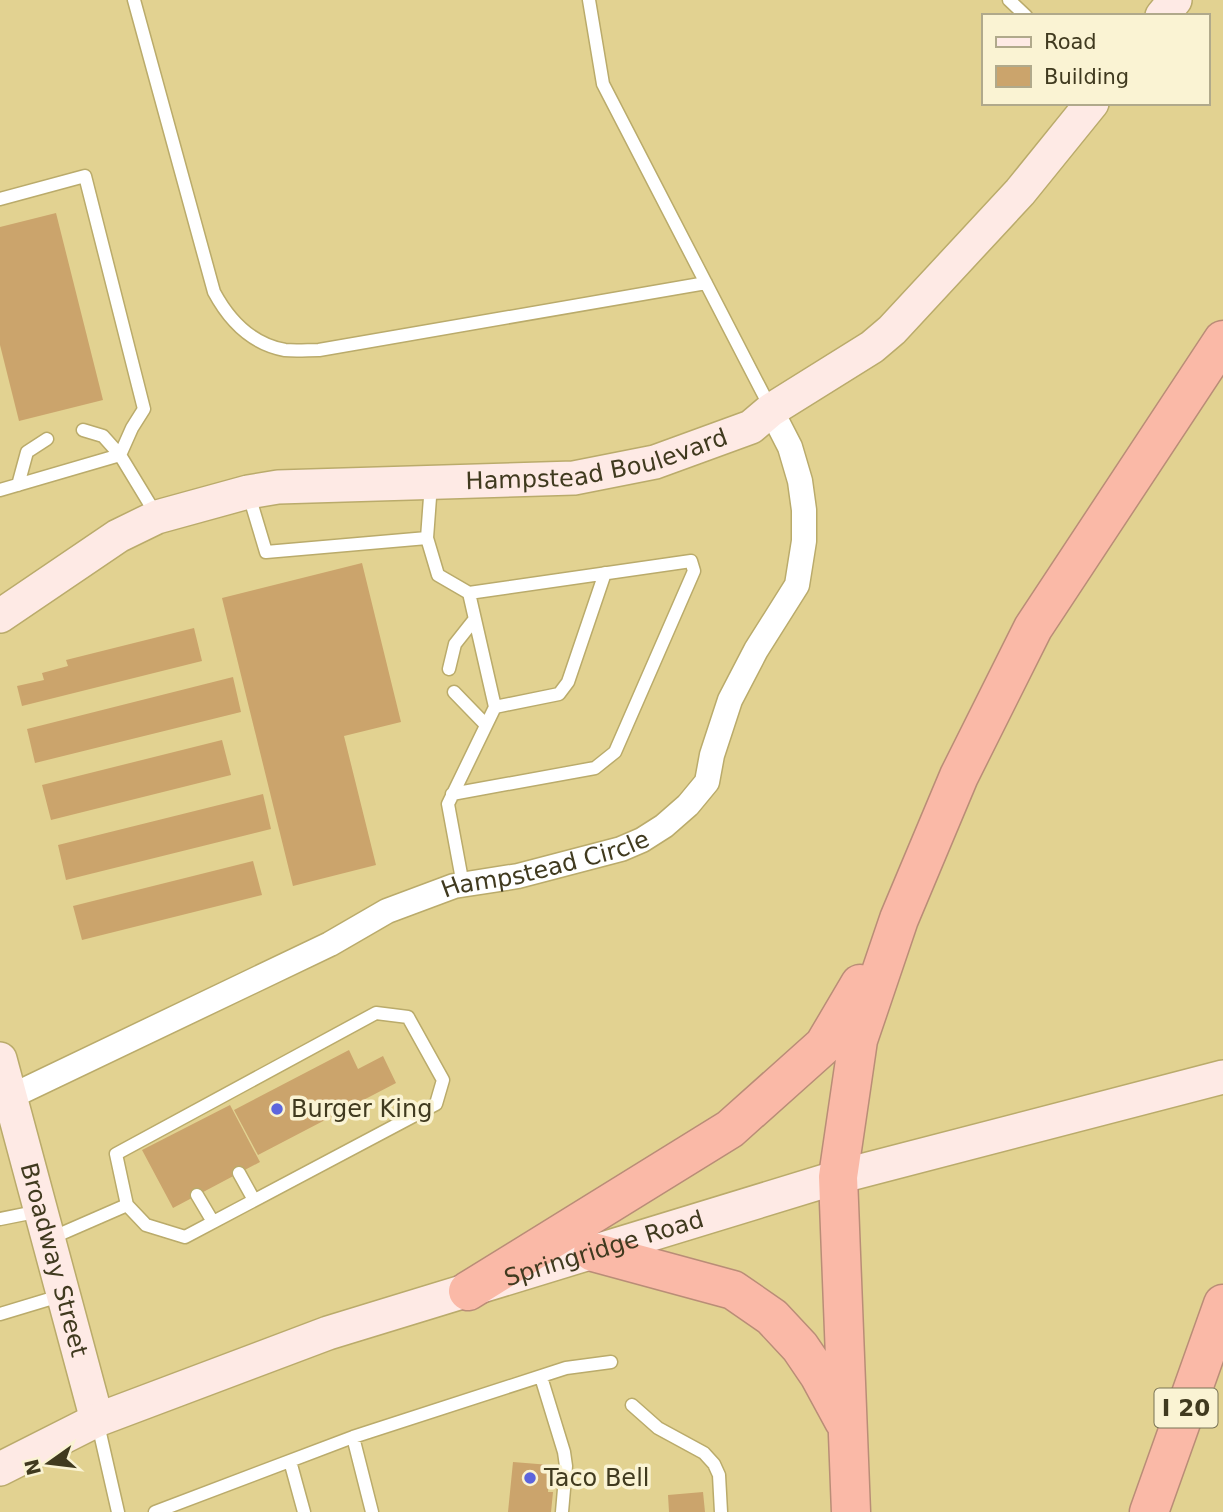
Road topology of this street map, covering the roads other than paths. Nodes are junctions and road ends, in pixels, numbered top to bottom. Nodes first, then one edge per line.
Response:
1 (134, 0) edge
2 (589, 0) edge
3 (1009, 0) edge
4 (1175, 0) edge
5 (1024, 14) edge
6 (1164, 14) edge
7 (1090, 105) edge
8 (0, 199) edge
9 (706, 283) junction
10 (1223, 340) edge
11 (771, 410) junction
12 (83, 430) dead end
13 (47, 439) dead end
14 (120, 456) junction
15 (431, 484) junction
16 (18, 485) junction
17 (0, 490) edge
18 (248, 492) junction
19 (157, 517) junction
20 (427, 538) junction
21 (605, 573) junction
22 (469, 593) junction
23 (0, 616) edge
24 (474, 620) junction
25 (449, 668) dead end
26 (454, 692) dead end
27 (495, 707) junction
28 (486, 725) junction
29 (452, 794) junction
30 (463, 885) junction
31 (899, 919) junction
32 (0, 1059) edge
33 (1223, 1077) edge
34 (10, 1097) junction
35 (239, 1172) dead end
36 (838, 1177) junction
37 (197, 1195) dead end
38 (254, 1200) junction
39 (127, 1205) junction
40 (0, 1219) edge
41 (213, 1223) junction
42 (44, 1225) junction
43 (593, 1252) junction
44 (468, 1291) junction
45 (63, 1295) junction
46 (1223, 1304) edge
47 (0, 1314) edge
48 (611, 1362) dead end
49 (541, 1377) junction
50 (632, 1405) dead end
51 (97, 1420) junction
52 (848, 1428) junction
53 (353, 1437) junction
54 (290, 1461) junction
55 (0, 1469) edge
56 (184, 1506) edge
57 (118, 1512) edge
58 (155, 1512) edge
59 (303, 1512) edge
60 (372, 1512) edge
61 (562, 1512) edge
62 (721, 1512) edge
63 (851, 1512) edge
64 (1149, 1512) edge

1 - 9 lane
2 - 9 lane
3 - 5 lane
4 - 6 street
7 - 11 street, Hampstead Boulevard
8 - 14 lane
9 - 11 lane
10 - 31 highway
11 - 15 street, Hampstead Boulevard
11 - 30 street, Hampstead Circle
12 - 14 lane
13 - 16 lane
14 - 16 lane
14 - 19 lane
15 - 18 street, Hampstead Boulevard
15 - 20 lane
16 - 17 lane
18 - 19 street, Hampstead Boulevard
18 - 20 lane
19 - 23 street, Hampstead Boulevard
20 - 22 lane
21 - 22 lane
21 - 27 lane
21 - 29 lane
22 - 24 lane
24 - 25 lane
24 - 27 lane
26 - 28 lane
27 - 28 lane
28 - 29 lane
29 - 30 lane
30 - 34 street, Hampstead Circle
31 - 36 highway
31 - 44 highway
32 - 34 street, Broadway Street
33 - 36 street, Springridge Road
34 - 42 street, Broadway Street
35 - 38 lane
36 - 43 street, Springridge Road
36 - 52 highway
37 - 41 lane
38 - 39 lane
38 - 41 lane
39 - 41 lane
39 - 42 lane
40 - 42 lane
42 - 45 street, Broadway Street
43 - 44 street, Springridge Road
43 - 52 highway
44 - 51 street, Springridge Road
45 - 47 lane
45 - 51 street, Broadway Street
46 - 64 highway, I 20
48 - 49 lane
49 - 53 lane
49 - 61 lane
50 - 62 lane
51 - 55 street, Springridge Road
51 - 57 lane
52 - 63 highway
53 - 54 lane
53 - 60 lane
54 - 56 lane
54 - 59 lane
56 - 58 lane

